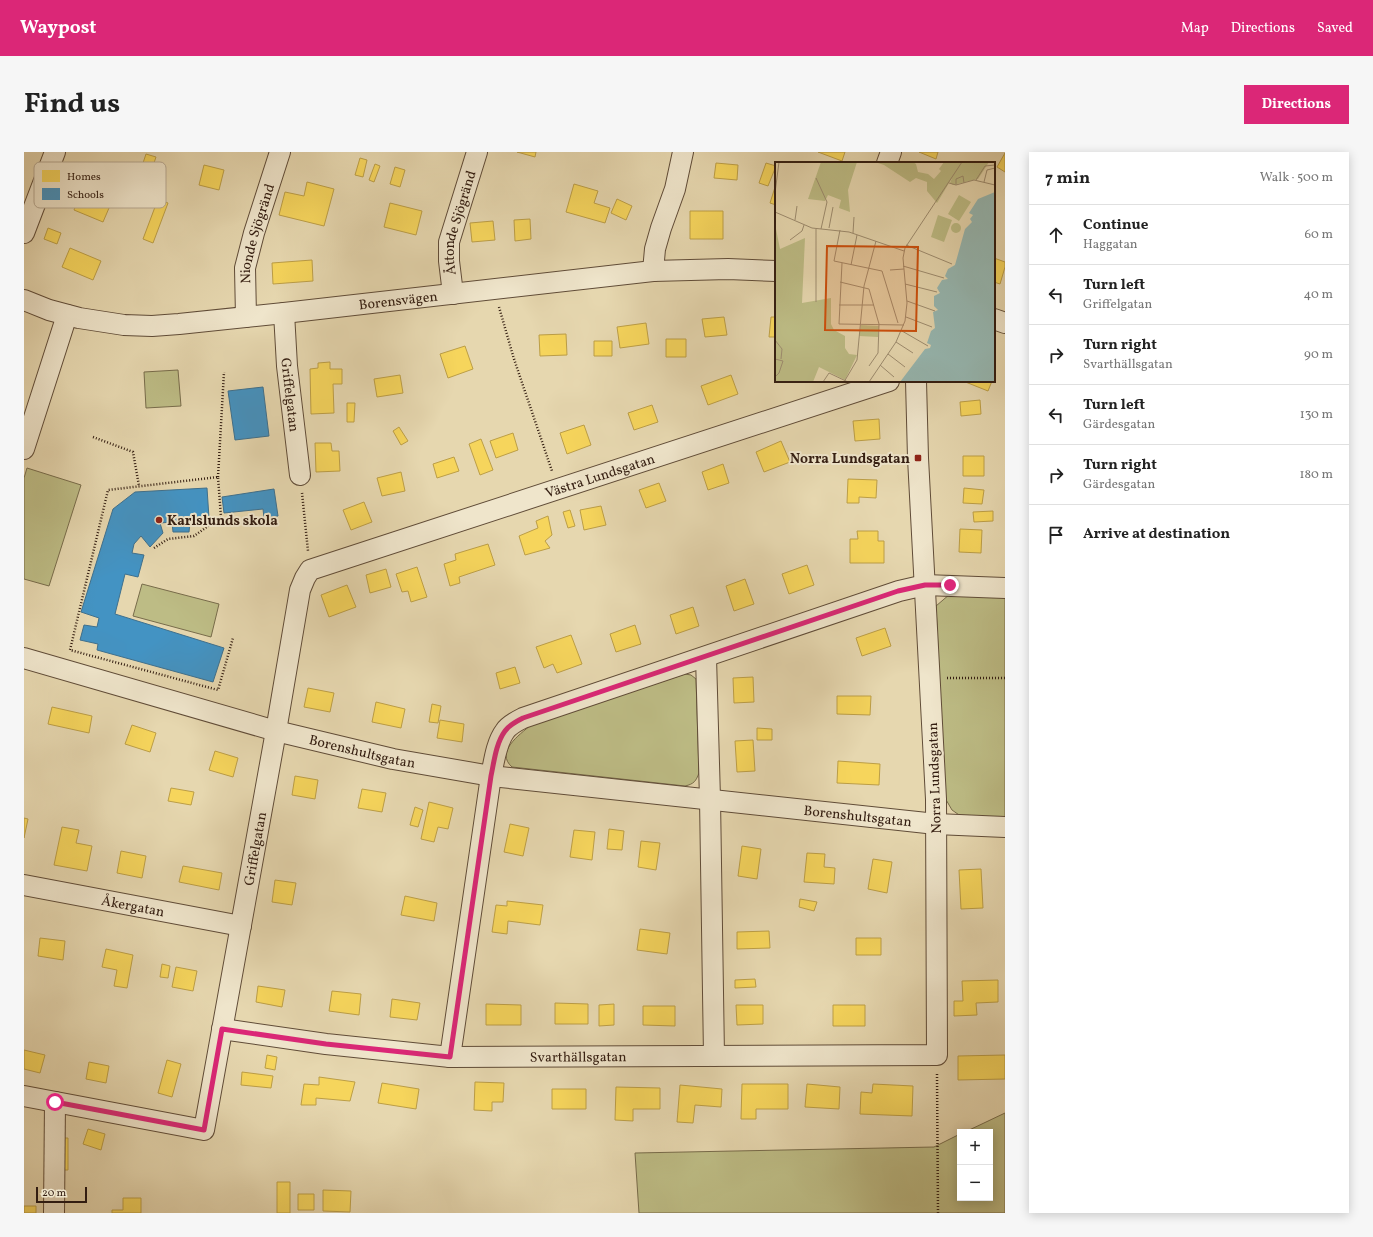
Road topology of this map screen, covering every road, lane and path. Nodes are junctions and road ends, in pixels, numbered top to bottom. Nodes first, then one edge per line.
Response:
1 (56, 152) edge
2 (280, 152) edge
3 (477, 152) edge
4 (683, 152) edge
5 (891, 152) edge
6 (52, 162) edge
7 (887, 162) edge
8 (34, 208) edge
9 (24, 233) edge
10 (653, 271) junction
11 (775, 271) edge
12 (493, 289) junction
13 (453, 294) junction
14 (24, 300) edge
15 (284, 313) junction
16 (67, 315) junction
17 (246, 317) junction
18 (224, 372) dead end
19 (886, 382) edge
20 (916, 382) edge
21 (93, 437) dead end
22 (24, 449) edge
23 (300, 475) joint
24 (218, 477) junction
25 (139, 486) junction
26 (558, 489) junction
27 (154, 548) dead end
28 (310, 570) junction
29 (925, 585) junction
30 (1005, 588) edge
31 (233, 638) dead end
32 (706, 657) junction
33 (24, 658) edge
34 (929, 678) junction
35 (1005, 678) edge
36 (276, 731) junction
37 (491, 776) junction
38 (710, 799) junction
39 (936, 824) junction
40 (1005, 826) edge
41 (24, 885) edge
42 (241, 926) junction
43 (222, 1029) junction
44 (937, 1055) junction
45 (714, 1056) junction
46 (450, 1057) junction
47 (24, 1096) edge
48 (55, 1102) junction
49 (54, 1213) edge
50 (938, 1213) edge

1 - 6 street
2 - 17 street, Nionde Sjögränd
3 - 13 street, Åttonde Sjögränd
4 - 10 street
5 - 7 street
8 - 9 street
10 - 11 street, Borensvägen
10 - 12 street, Borensvägen
12 - 13 street, Borensvägen
12 - 26 path
13 - 15 street, Borensvägen
14 - 16 street, Borensvägen
15 - 17 street, Borensvägen
15 - 23 street, Griffelgatan
16 - 17 street, Borensvägen
16 - 22 street
18 - 24 path
19 - 26 street, Västra Lundsgatan
20 - 29 street, Norra Lundsgatan
21 - 25 path
23 - 28 path
24 - 25 path
24 - 27 path
25 - 31 path
26 - 28 street, Västra Lundsgatan
28 - 36 street, Griffelgatan
29 - 30 street
29 - 32 street
29 - 34 street, Norra Lundsgatan
32 - 37 street
32 - 38 street
33 - 36 street, Borenshultsgatan
34 - 35 path
34 - 39 street, Norra Lundsgatan
36 - 37 street, Borenshultsgatan
36 - 42 street, Griffelgatan
37 - 38 street, Borenshultsgatan
37 - 46 street
38 - 39 street, Borenshultsgatan
38 - 45 street
39 - 40 street, Borenshultsgatan
39 - 44 street, Norra Lundsgatan
41 - 42 street, Åkergatan
42 - 43 street, Griffelgatan
43 - 46 street, Svarthällsgatan
43 - 48 street, Griffelgatan
44 - 45 street, Svarthällsgatan
44 - 50 path
45 - 46 street, Svarthällsgatan
47 - 48 street
48 - 49 street

